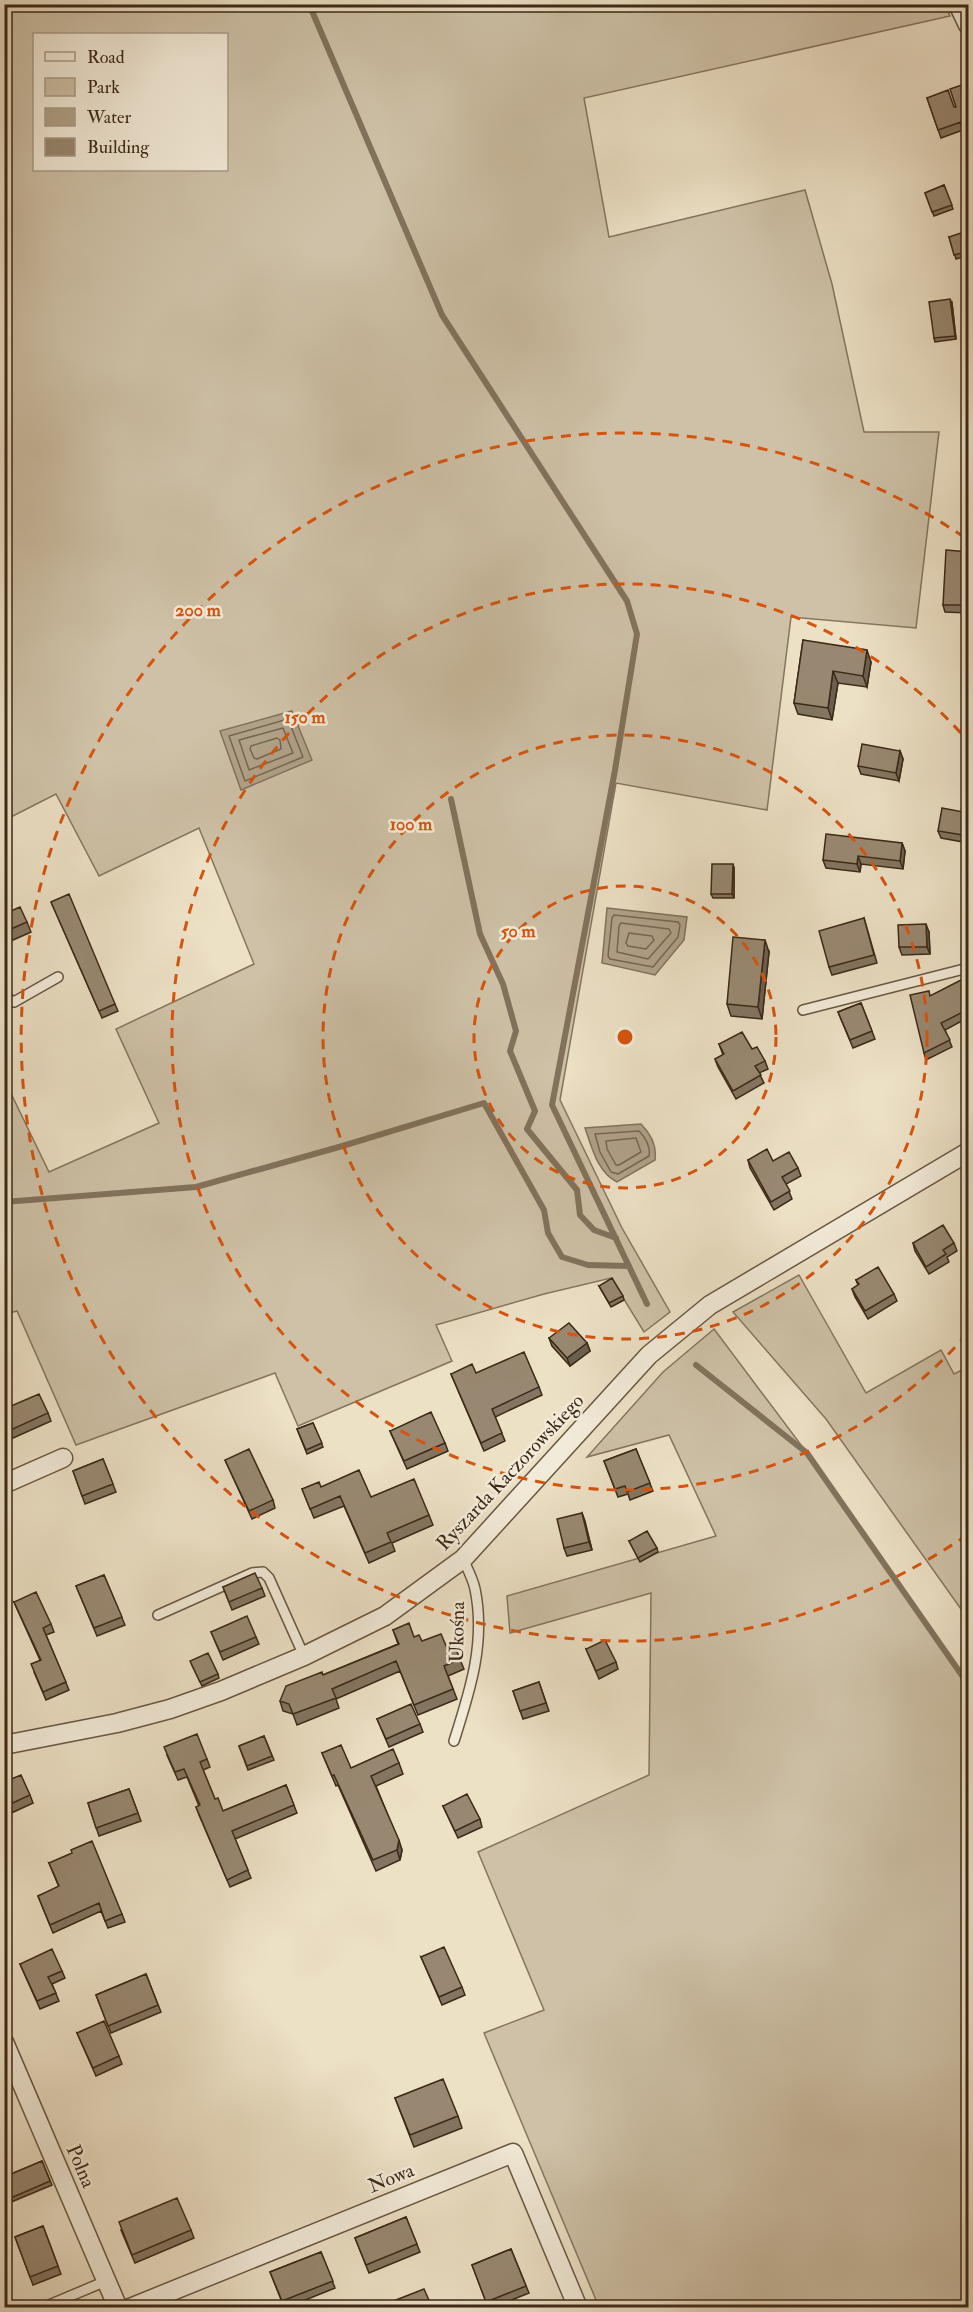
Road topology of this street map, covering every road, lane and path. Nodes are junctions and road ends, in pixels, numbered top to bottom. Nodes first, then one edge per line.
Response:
1 (958, 4) edge
2 (969, 25) edge
3 (969, 968) edge
4 (58, 977) dead end
5 (4, 996) edge
6 (803, 1010) dead end
7 (969, 1152) edge
8 (63, 1458) dead end
9 (4, 1484) edge
10 (463, 1558) junction
11 (158, 1615) dead end
12 (304, 1656) junction
13 (454, 1741) dead end
14 (4, 1745) edge
15 (4, 2042) edge
16 (106, 2281) junction
17 (42, 2307) edge
18 (118, 2307) edge
19 (130, 2307) edge
20 (579, 2307) edge

1 - 2 street
3 - 6 lane
4 - 5 lane
7 - 10 street, Ryszarda Kaczorowskiego
8 - 9 street
10 - 12 street, Ryszarda Kaczorowskiego
10 - 13 lane, Ukośna
11 - 12 lane
12 - 14 street, Ryszarda Kaczorowskiego
15 - 16 street, Polna
16 - 17 lane
16 - 18 street, Polna
19 - 20 street, Nowa

